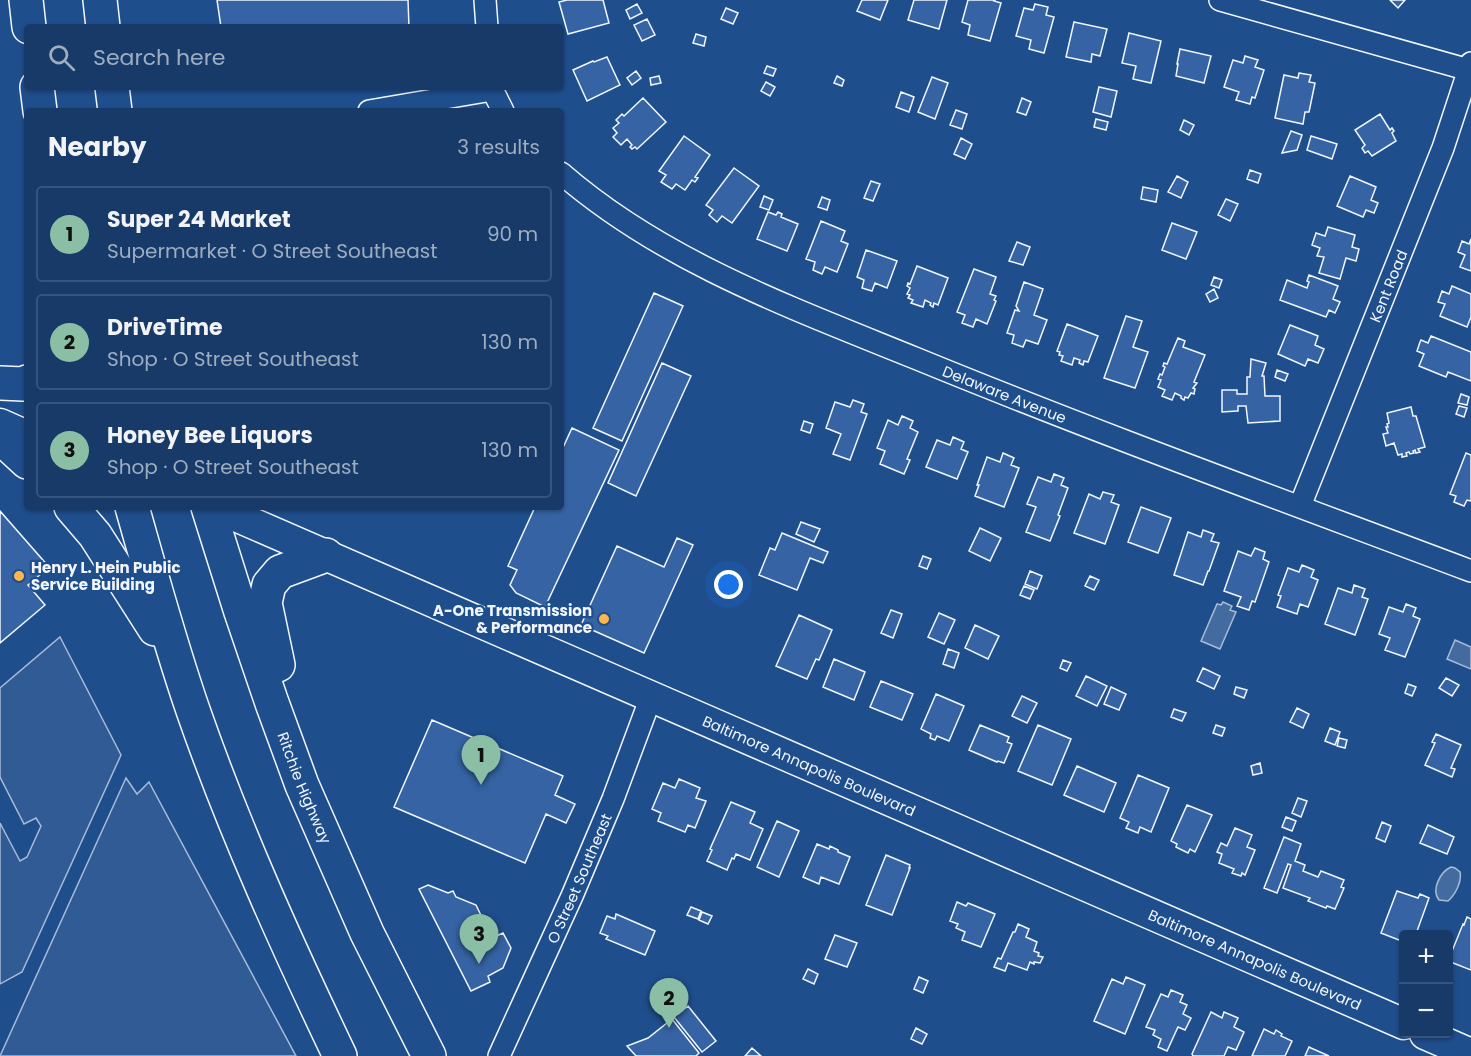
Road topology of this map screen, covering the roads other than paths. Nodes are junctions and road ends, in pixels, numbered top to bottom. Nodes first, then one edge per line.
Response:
1 (26, 0) edge
2 (100, 0) edge
3 (485, 0) edge
4 (1220, 0) edge
5 (29, 24) edge
6 (104, 24) edge
7 (487, 24) edge
8 (1470, 66) edge
9 (37, 90) edge
10 (112, 90) edge
11 (480, 90) edge
12 (492, 90) edge
13 (40, 108) edge
14 (115, 108) edge
15 (385, 108) edge
16 (501, 108) edge
17 (564, 177) edge
18 (0, 383) edge
19 (24, 384) edge
20 (0, 390) edge
21 (24, 400) edge
22 (0, 424) edge
23 (24, 435) edge
24 (0, 438) edge
25 (24, 459) edge
26 (1300, 506) junction
27 (74, 510) edge
28 (133, 510) edge
29 (209, 510) edge
30 (222, 510) edge
31 (326, 555) junction
32 (1471, 571) edge
33 (179, 669) junction
34 (651, 697) junction
35 (302, 785) junction
36 (1399, 1022) edge
37 (1434, 1038) edge
38 (1471, 1054) edge
39 (340, 1056) edge
40 (429, 1056) edge
41 (499, 1056) edge

1 - 5 main road
2 - 6 main road
3 - 7 street
4 - 8 street
8 - 26 street, Kent Road
9 - 13 main road
10 - 14 main road
11 - 15 street
12 - 16 street
17 - 26 street, Delaware Avenue
18 - 19 main road
20 - 21 main road
22 - 23 main road
24 - 25 main road
26 - 32 street, Delaware Avenue
27 - 33 main road
28 - 33 main road
29 - 35 main road, Ritchie Highway
30 - 31 main road, Baltimore Annapolis Boulevard
31 - 34 main road, Baltimore Annapolis Boulevard
31 - 35 main road
33 - 39 main road
34 - 36 main road, Baltimore Annapolis Boulevard
34 - 41 street, O Street Southeast
35 - 40 main road, Ritchie Highway
37 - 38 main road

